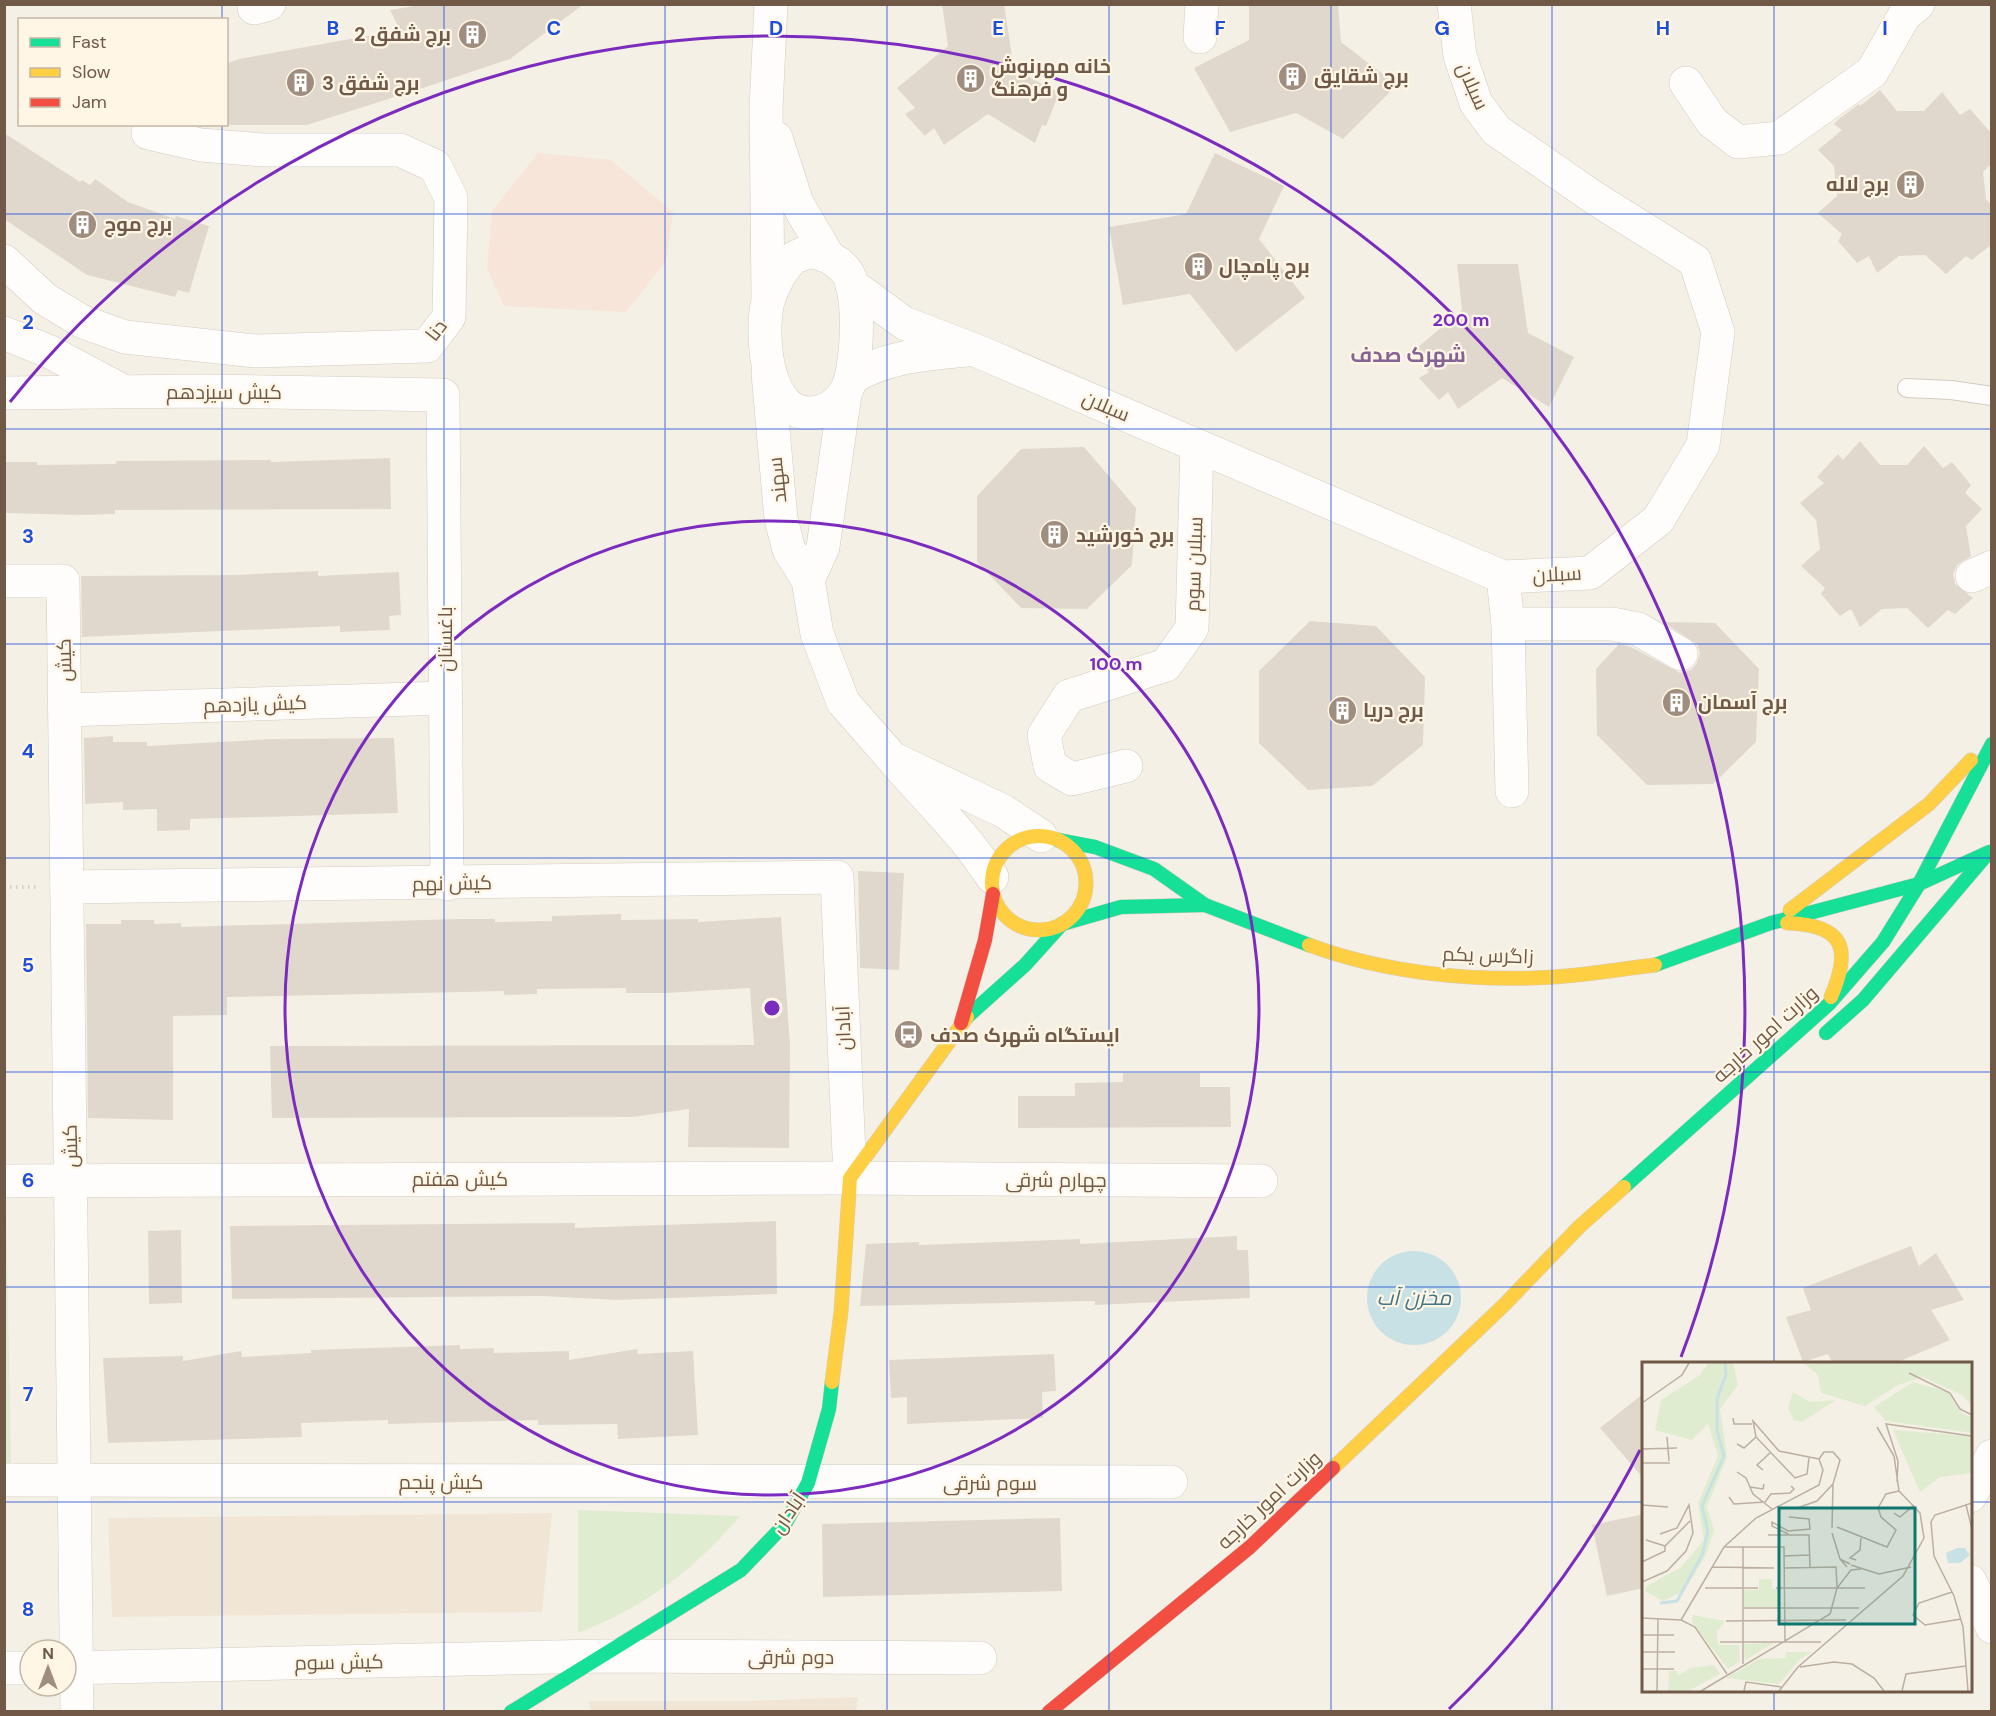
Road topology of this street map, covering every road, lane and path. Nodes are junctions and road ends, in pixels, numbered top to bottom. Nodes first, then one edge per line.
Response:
1 (771, 4) edge
2 (1202, 4) edge
3 (1454, 4) edge
4 (1905, 8) edge
5 (1200, 37) dead end
6 (1686, 83) dead end
7 (766, 108) junction
8 (148, 133) dead end
9 (828, 255) junction
10 (4, 261) edge
11 (852, 285) junction
12 (768, 301) junction
13 (4, 333) edge
14 (971, 349) junction
15 (768, 373) junction
16 (848, 386) junction
17 (1907, 388) dead end
18 (125, 392) junction
19 (4, 393) edge
20 (443, 395) joint
21 (1992, 396) edge
22 (1197, 446) junction
23 (1503, 577) junction
24 (808, 580) junction
25 (4, 581) edge
26 (1508, 624) junction
27 (1681, 654) dead end
28 (446, 698) junction
29 (64, 710) junction
30 (1992, 739) edge
31 (1992, 744) edge
32 (892, 758) junction
33 (1126, 766) dead end
34 (1512, 791) dead end
35 (1050, 838) junction
36 (1990, 850) edge
37 (837, 877) joint
38 (447, 884) junction
39 (1919, 884) junction
40 (992, 885) junction
41 (67, 887) junction
42 (1205, 905) junction
43 (1771, 922) junction
44 (1062, 924) junction
45 (1829, 1004) junction
46 (961, 1023) junction
47 (1816, 1042) dead end
48 (850, 1178) junction
49 (71, 1180) junction
50 (4, 1181) edge
51 (1261, 1181) dead end
52 (1588, 1239) dead end
53 (1504, 1305) junction
54 (1992, 1456) edge
55 (4, 1480) edge
56 (75, 1480) junction
57 (1172, 1482) dead end
58 (808, 1483) junction
59 (1972, 1494) edge
60 (1972, 1583) edge
61 (1992, 1627) edge
62 (72, 1638) edge
63 (601, 1656) junction
64 (980, 1658) dead end
65 (78, 1668) edge
66 (511, 1712) edge
67 (1049, 1712) edge

1 - 7 street
2 - 5 street
3 - 23 street, سبلان
4 - 6 street
7 - 9 street
7 - 12 street
8 - 10 street, دنا
9 - 11 street
9 - 12 street
11 - 14 street, سبلان
11 - 16 street
12 - 15 street
13 - 18 street
14 - 16 street
14 - 22 street, سبلان
15 - 16 street
15 - 24 street, سهند
16 - 24 street
17 - 21 lane
18 - 19 street, کیش سیزدهم
18 - 20 street, کیش سیزدهم
20 - 28 street, باغستان
22 - 23 street, سبلان
22 - 33 street, سبلان سوم
23 - 26 street
24 - 32 street, سهند
25 - 29 street, کیش
26 - 27 street
26 - 34 street
28 - 29 street, کیش یازدهم
28 - 38 street, باغستان
29 - 41 street, کیش
30 - 43 main road
31 - 39 main road, وزارت امور خارجه
32 - 35 street, سهند
32 - 40 street, سهند
35 - 40 main road
35 - 42 main road, زاگرس یکم
35 - 44 main road
36 - 39 main road
36 - 47 main road, وزارت امور خارجه
37 - 38 street, کیش نهم
37 - 48 street, آبادان
38 - 41 street, کیش نهم
39 - 43 main road
39 - 45 main road, وزارت امور خارجه
40 - 44 main road
40 - 46 main road
41 - 49 street, کیش
42 - 43 main road, زاگرس یکم
42 - 44 main road, زاگرس یکم
43 - 45 main road
44 - 46 main road
45 - 53 main road, وزارت امور خارجه
46 - 48 main road
48 - 49 street, کیش هفتم
48 - 51 street, چهارم شرقی
48 - 58 main road, آبادان
49 - 50 street, کیش هفتم
49 - 56 street, کیش
52 - 53 main road, وزارت امور خارجه
53 - 67 main road, وزارت امور خارجه
54 - 59 street
55 - 56 street, کیش پنجم
56 - 58 street, کیش پنجم
56 - 62 street, کیش
57 - 58 street, سوم شرقی
58 - 63 main road, آبادان
60 - 61 street
63 - 64 street, دوم شرقی
63 - 65 street, کیش سوم
63 - 66 main road, آبادان

